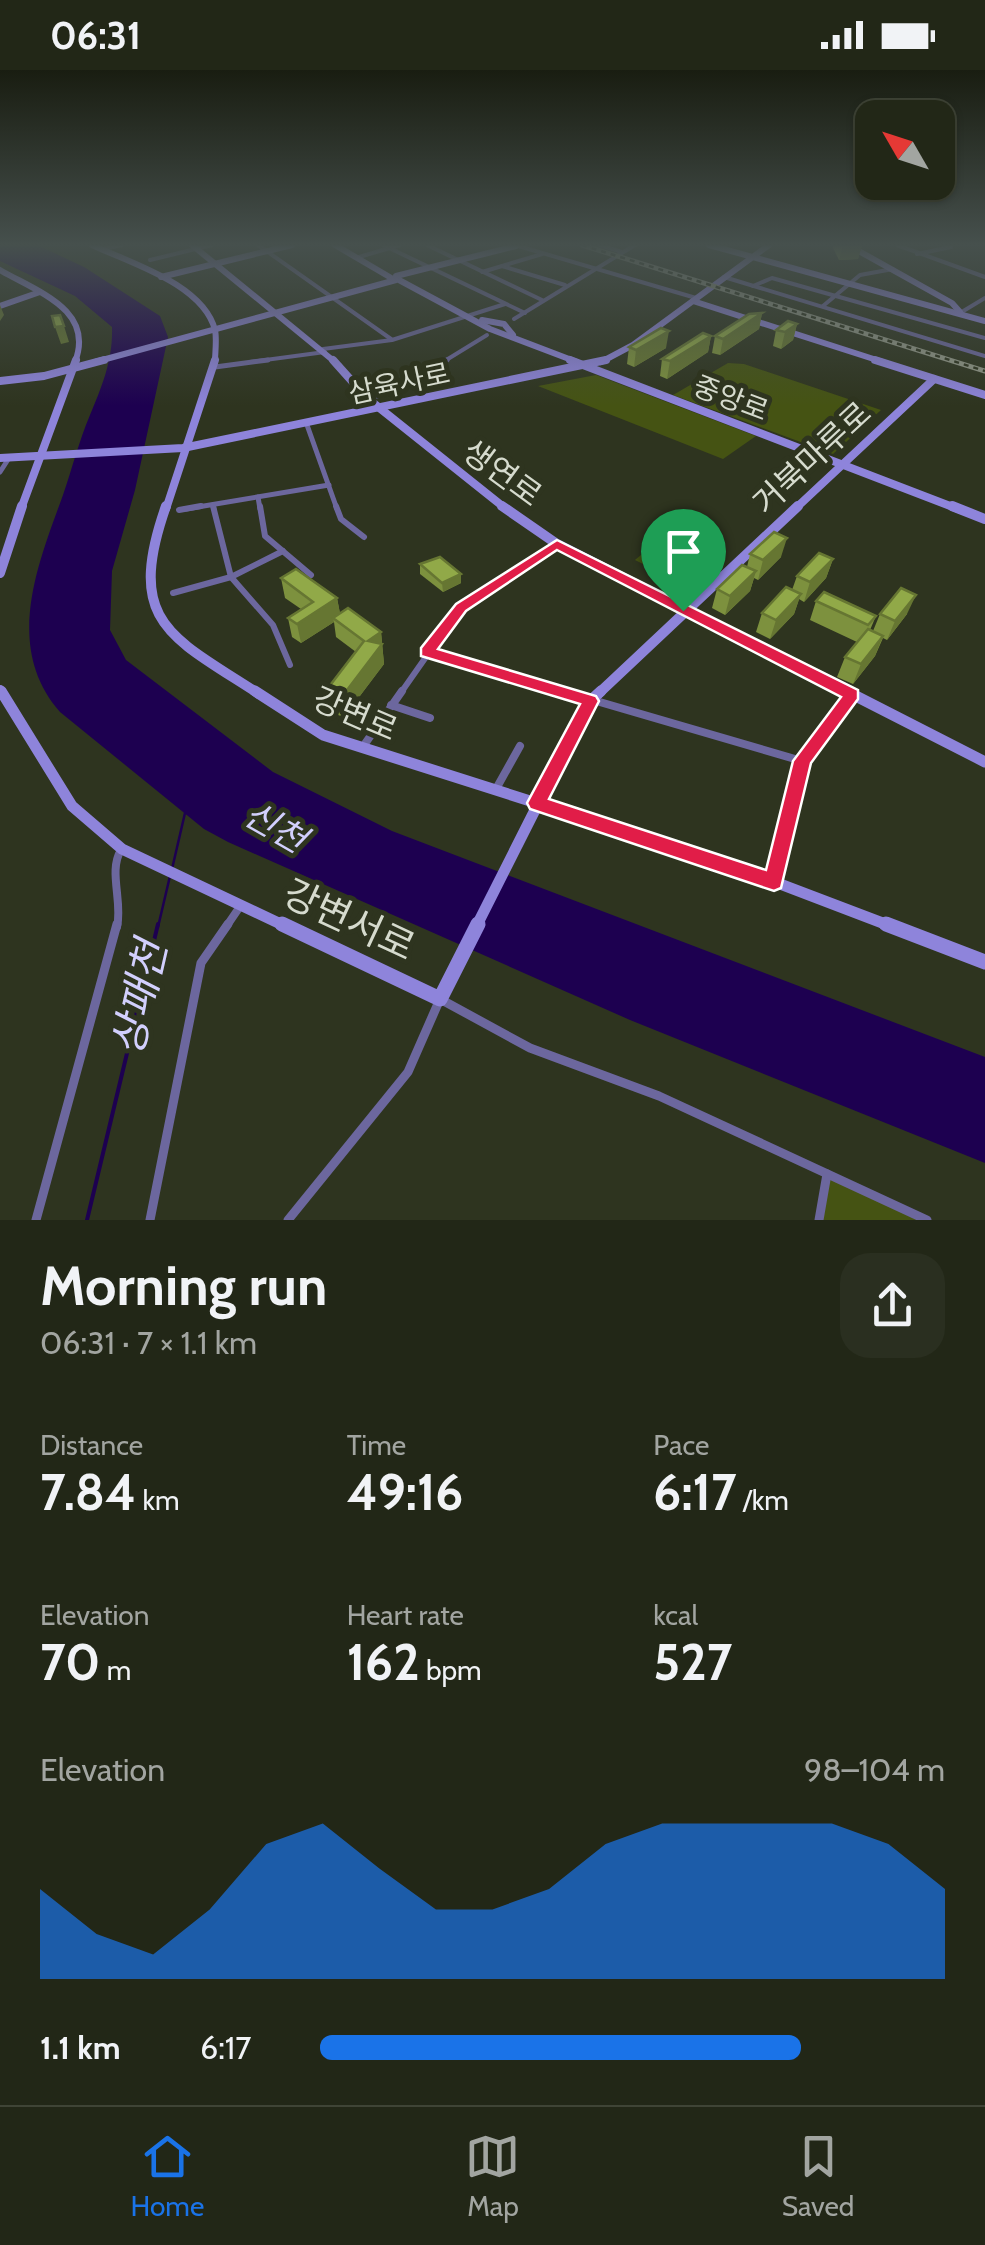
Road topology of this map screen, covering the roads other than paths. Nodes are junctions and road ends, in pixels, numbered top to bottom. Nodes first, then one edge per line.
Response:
1 (49, 299) edge
2 (193, 299) edge
3 (263, 299) edge
4 (325, 299) edge
5 (333, 299) edge
6 (438, 299) edge
7 (494, 299) edge
8 (538, 299) edge
9 (547, 299) edge
10 (694, 299) joint
11 (795, 299) edge
12 (832, 299) edge
13 (851, 299) edge
14 (907, 299) edge
15 (940, 299) edge
16 (984, 299) edge
17 (543, 301) junction
18 (506, 304) junction
19 (822, 307) junction
20 (279, 311) junction
21 (525, 312) junction
22 (960, 312) junction
23 (470, 316) junction
24 (514, 318) joint
25 (985, 321) edge
26 (944, 324) junction
27 (496, 328) junction
28 (209, 330) junction
29 (925, 338) junction
30 (985, 338) edge
31 (392, 340) junction
32 (325, 350) junction
33 (985, 356) edge
34 (586, 366) junction
35 (215, 367) junction
36 (70, 370) junction
37 (934, 378) junction
38 (26, 379) junction
39 (0, 382) edge
40 (64, 385) junction
41 (985, 394) edge
42 (367, 398) junction
43 (380, 410) junction
44 (307, 425) junction
45 (178, 448) junction
46 (43, 456) junction
47 (5, 458) edge
48 (842, 464) junction
49 (0, 472) edge
50 (329, 486) junction
51 (258, 497) junction
52 (213, 505) junction
53 (179, 510) dead end
54 (985, 519) edge
55 (364, 537) dead end
56 (557, 544) junction
57 (282, 551) junction
58 (0, 573) edge
59 (311, 575) edge
60 (231, 577) junction
61 (173, 593) dead end
62 (683, 611) junction
63 (427, 652) junction
64 (290, 665) dead end
65 (0, 690) edge
66 (852, 695) junction
67 (590, 701) junction
68 (391, 705) junction
69 (430, 718) dead end
70 (520, 746) dead end
71 (362, 748) junction
72 (802, 761) junction
73 (985, 762) edge
74 (496, 790) junction
75 (537, 803) junction
76 (127, 851) junction
77 (774, 882) junction
78 (236, 902) junction
79 (985, 962) edge
80 (440, 999) junction
81 (826, 1174) junction
82 (36, 1220) edge
83 (150, 1220) edge
84 (288, 1220) edge
85 (819, 1220) edge
86 (927, 1220) edge

1 - 36 street
2 - 28 street
3 - 20 street, 생연로
4 - 20 street
5 - 31 street
6 - 23 street
7 - 18 street
8 - 17 street
9 - 17 street
10 - 34 street, 삼육사로
10 - 37 street
11 - 19 street
12 - 19 street
13 - 26 street
14 - 22 street
15 - 22 street
16 - 22 street
17 - 21 street
18 - 21 street
18 - 23 street
19 - 29 street
20 - 28 street
20 - 32 street, 생연로
21 - 24 street
22 - 25 street
23 - 27 street, 중앙로
23 - 31 street
24 - 27 street
26 - 29 street
26 - 30 street
27 - 34 street, 중앙로
27 - 42 street
28 - 35 street, 강변로
28 - 36 street
29 - 33 street
31 - 32 street
32 - 35 street
32 - 42 street, 생연로
34 - 43 street, 삼육사로
34 - 48 street, 중앙로
35 - 45 street, 강변로
36 - 38 street
36 - 40 street
37 - 41 street
37 - 48 street, 거북마루로
38 - 39 street
38 - 40 street
40 - 46 street
42 - 43 street, 생연로
43 - 44 street, 삼육사로
43 - 56 street, 생연로
44 - 45 street, 삼육사로
44 - 50 street
45 - 46 street, 삼육사로
45 - 71 street, 강변로
46 - 47 street, 삼육사로
46 - 58 street
47 - 49 street
48 - 54 street, 중앙로
48 - 62 street, 거북마루로
50 - 51 street
50 - 55 street
51 - 52 street
51 - 57 street
52 - 53 street
52 - 60 street
56 - 62 street, 생연로
56 - 63 street
57 - 59 street
57 - 60 street
60 - 61 street
60 - 64 street
62 - 66 street, 생연로
62 - 67 street, 거북마루로
63 - 67 street
63 - 68 street
65 - 76 street
66 - 72 street
66 - 73 street, 생연로
67 - 72 street
67 - 75 street, 거북마루로
68 - 69 street
68 - 71 street
70 - 74 street
71 - 74 street, 강변로
72 - 77 street
74 - 75 street, 강변로
75 - 77 street, 강변로
75 - 80 street, 거북마루로
76 - 78 street, 강변서로
76 - 82 street
77 - 79 street, 강변로
78 - 80 street, 강변서로
78 - 83 street
80 - 81 street
80 - 84 street
81 - 85 street
81 - 86 street

